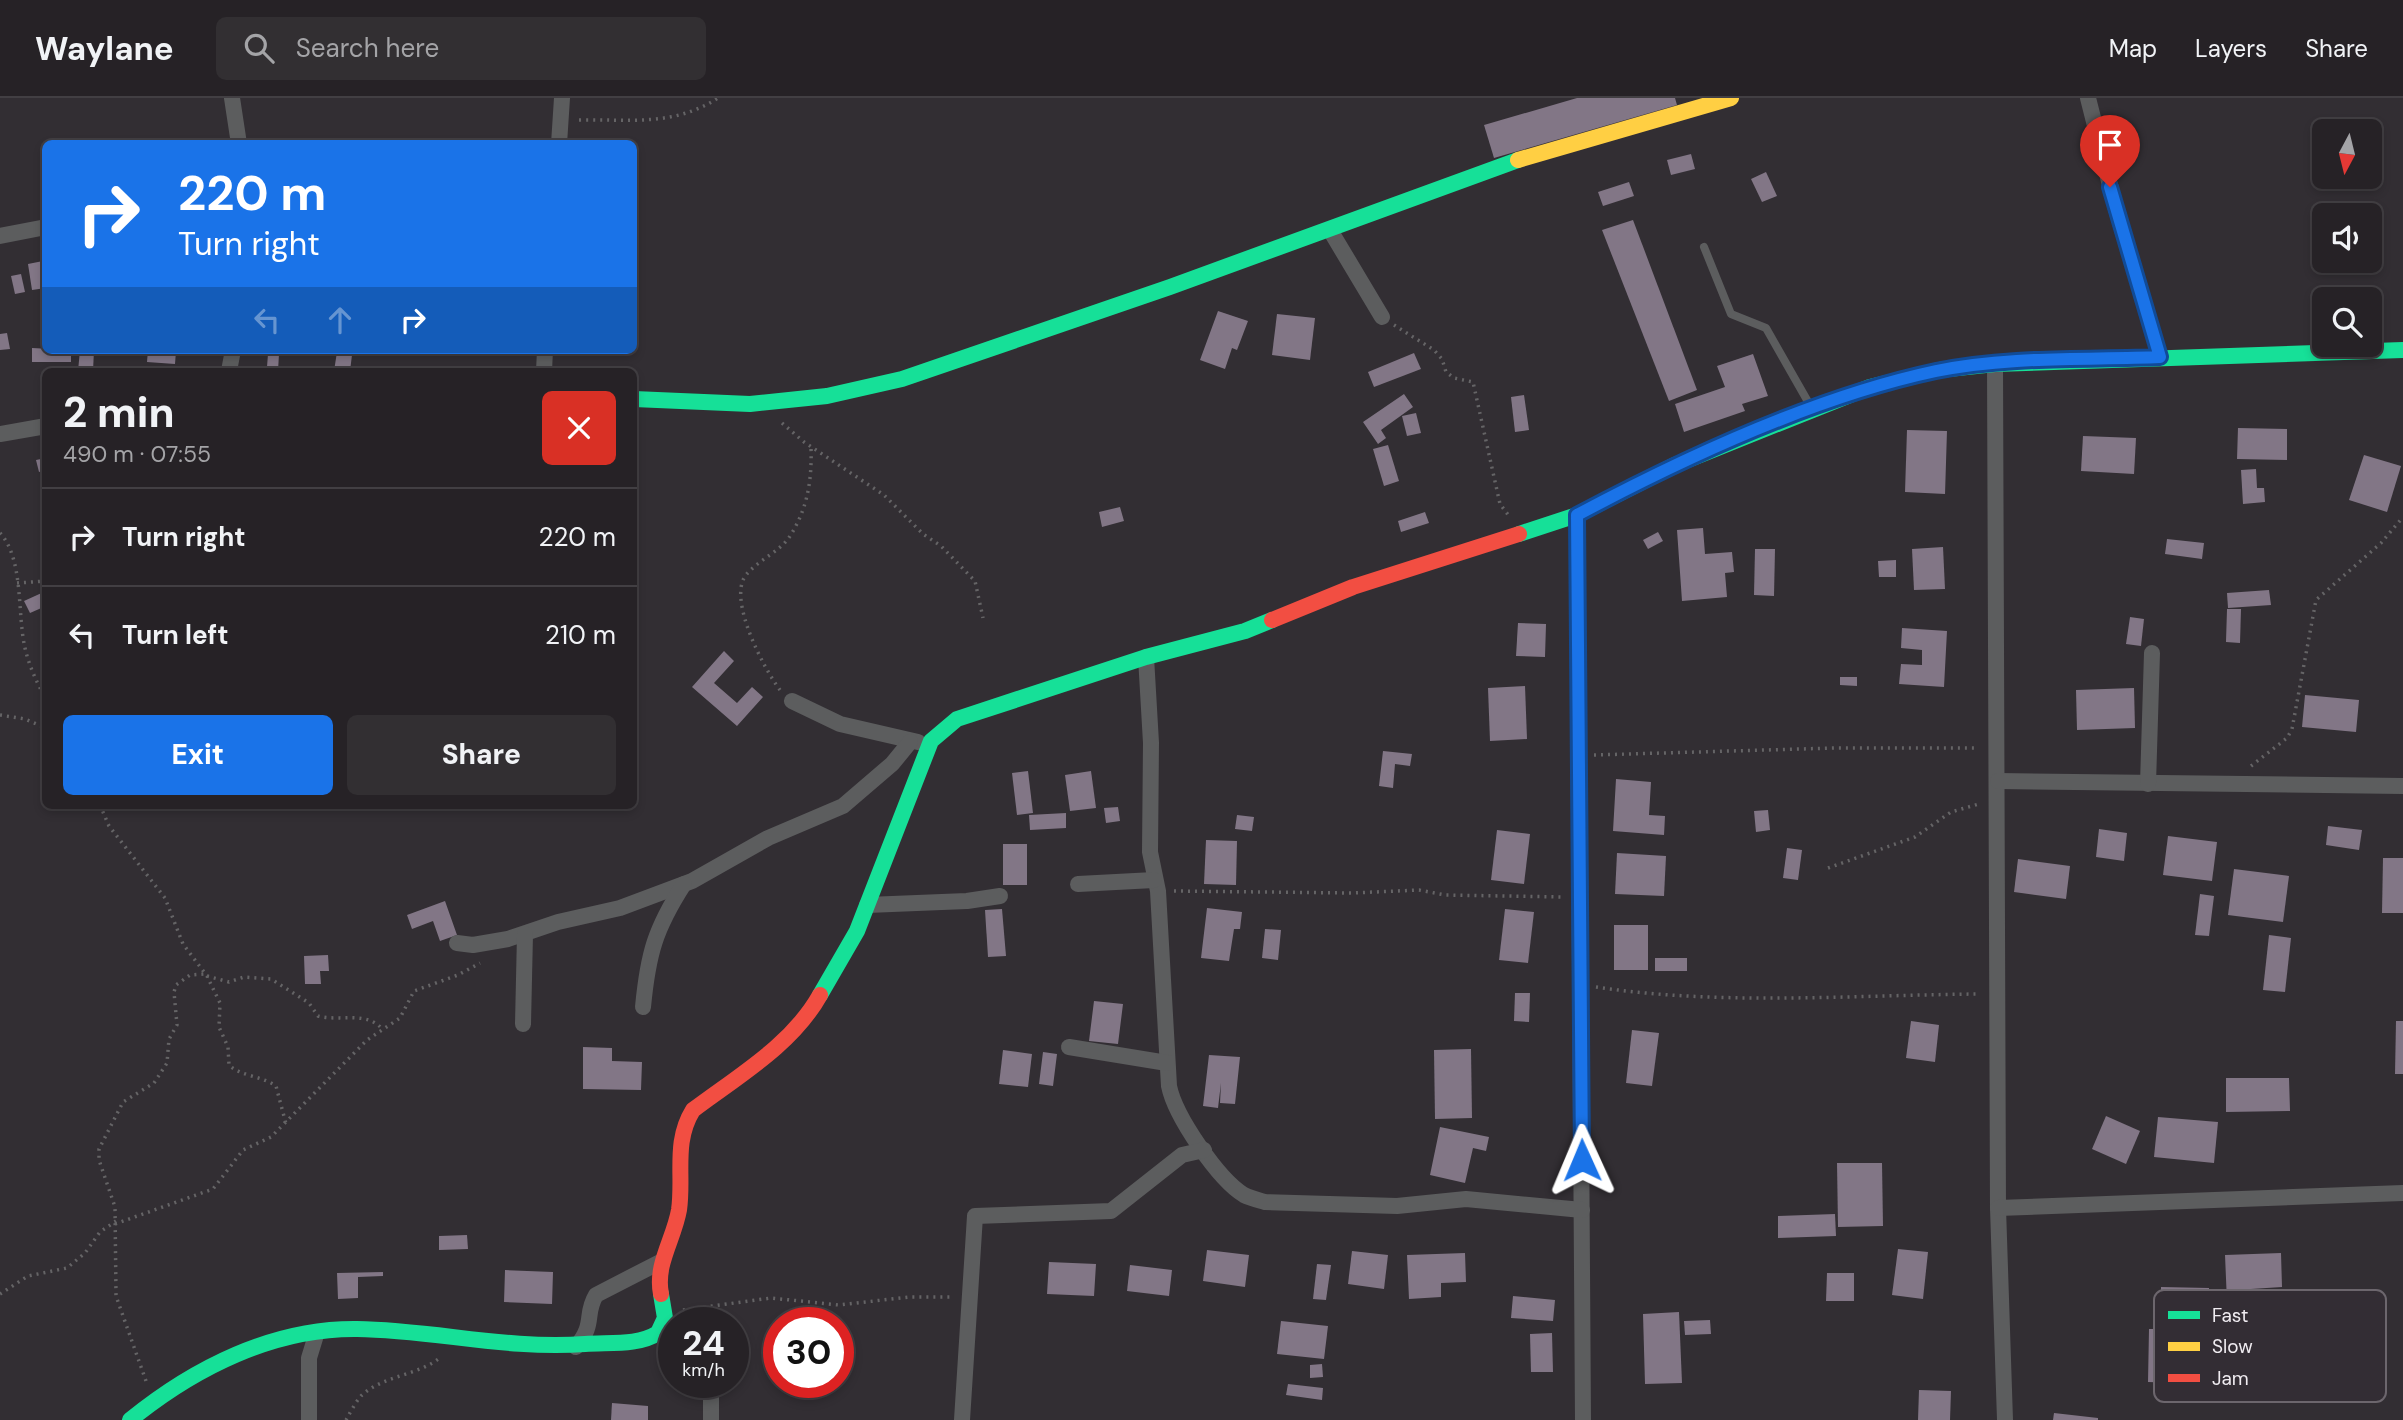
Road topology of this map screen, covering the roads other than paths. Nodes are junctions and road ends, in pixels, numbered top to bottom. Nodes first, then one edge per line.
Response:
1 (232, 98) edge
2 (562, 98) edge
3 (1731, 98) edge
4 (2088, 98) edge
5 (1700, 102) edge
6 (242, 140) edge
7 (559, 140) edge
8 (42, 228) edge
9 (1330, 230) junction
10 (0, 236) edge
11 (1704, 247) dead end
12 (1382, 317) road end
13 (2403, 350) edge
14 (2160, 357) junction
15 (1995, 364) junction
16 (637, 399) edge
17 (1812, 410) junction
18 (42, 427) edge
19 (0, 434) edge
20 (1577, 515) junction
21 (2152, 653) dead end
22 (1146, 657) junction
23 (792, 701) road end
24 (931, 741) junction
25 (910, 742) junction
26 (1998, 781) junction
27 (2148, 784) junction
28 (2403, 786) edge
29 (684, 884) junction
30 (1078, 884) dead end
31 (1156, 886) junction
32 (1000, 896) dead end
33 (867, 905) junction
34 (525, 934) junction
35 (457, 943) dead end
36 (643, 1007) dead end
37 (523, 1024) dead end
38 (1069, 1047) dead end
39 (1167, 1063) junction
40 (1204, 1150) junction
41 (2403, 1194) edge
42 (1998, 1208) junction
43 (1582, 1210) junction
44 (662, 1261) junction
45 (662, 1307) edge
46 (317, 1332) junction
47 (658, 1337) edge
48 (576, 1346) junction
49 (708, 1398) edge
50 (711, 1398) edge
51 (130, 1420) edge
52 (309, 1420) edge
53 (705, 1420) edge
54 (712, 1420) edge
55 (962, 1420) edge
56 (1583, 1420) edge
57 (2005, 1420) edge

1 - 6 street
2 - 7 street
3 - 5 street
4 - 14 street
5 - 9 street
8 - 10 street
9 - 12 street
9 - 16 street
11 - 17 lane
13 - 14 street
14 - 15 street
15 - 17 street
15 - 26 street
17 - 20 street
18 - 19 street
20 - 22 street
20 - 43 street
21 - 27 street
22 - 24 street
22 - 31 street
23 - 25 street
24 - 25 street
24 - 33 street
25 - 29 street
26 - 27 street
26 - 42 street
27 - 28 street
29 - 34 street
29 - 36 street
30 - 31 street
31 - 39 street
32 - 33 street
33 - 44 street
34 - 35 street
34 - 37 street
38 - 39 street
39 - 40 street
40 - 43 street
40 - 55 street
41 - 42 street
42 - 57 street
43 - 56 street
44 - 45 street
44 - 48 street
46 - 48 street
46 - 51 street
46 - 52 street
47 - 48 street
49 - 53 street
50 - 54 street

